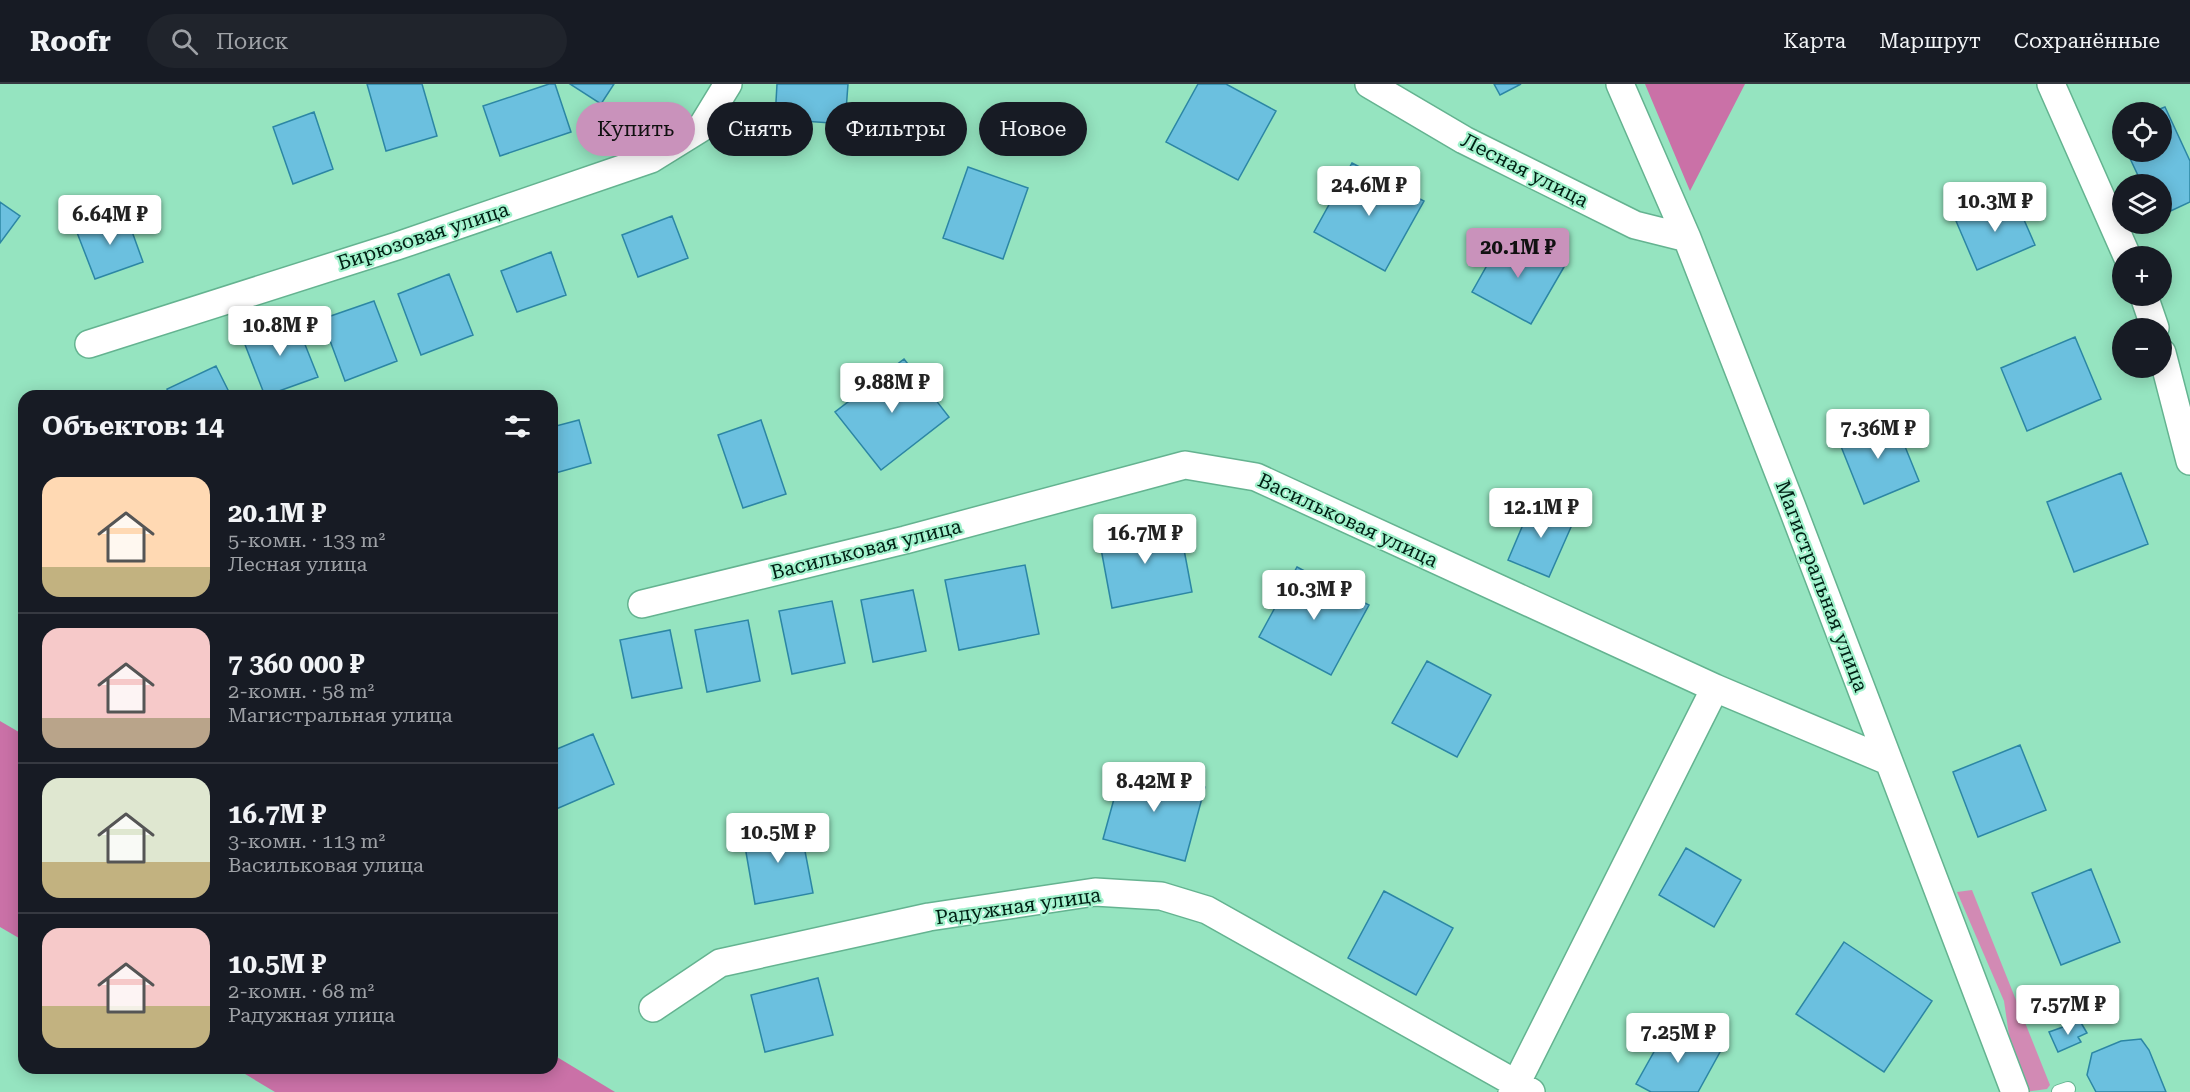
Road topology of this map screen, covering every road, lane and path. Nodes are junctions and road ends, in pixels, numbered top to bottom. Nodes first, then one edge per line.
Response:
1 (728, 84) edge
2 (1369, 84) edge
3 (1620, 84) edge
4 (2051, 84) edge
5 (1688, 238) junction
6 (2123, 246) edge
7 (89, 344) dead end
8 (2168, 378) edge
9 (2190, 461) edge
10 (642, 604) dead end
11 (1715, 688) junction
12 (1888, 761) junction
13 (653, 1008) dead end
14 (1520, 1089) edge
15 (2014, 1092) edge

1 - 7 street, Бирюзовая улица
2 - 5 street, Лесная улица
3 - 5 street, Магистральная улица
4 - 6 street
5 - 12 street, Магистральная улица
8 - 9 street
10 - 11 street, Васильковая улица
11 - 12 street, Васильковая улица
11 - 14 street
12 - 15 street, Магистральная улица
13 - 14 street, Радужная улица

